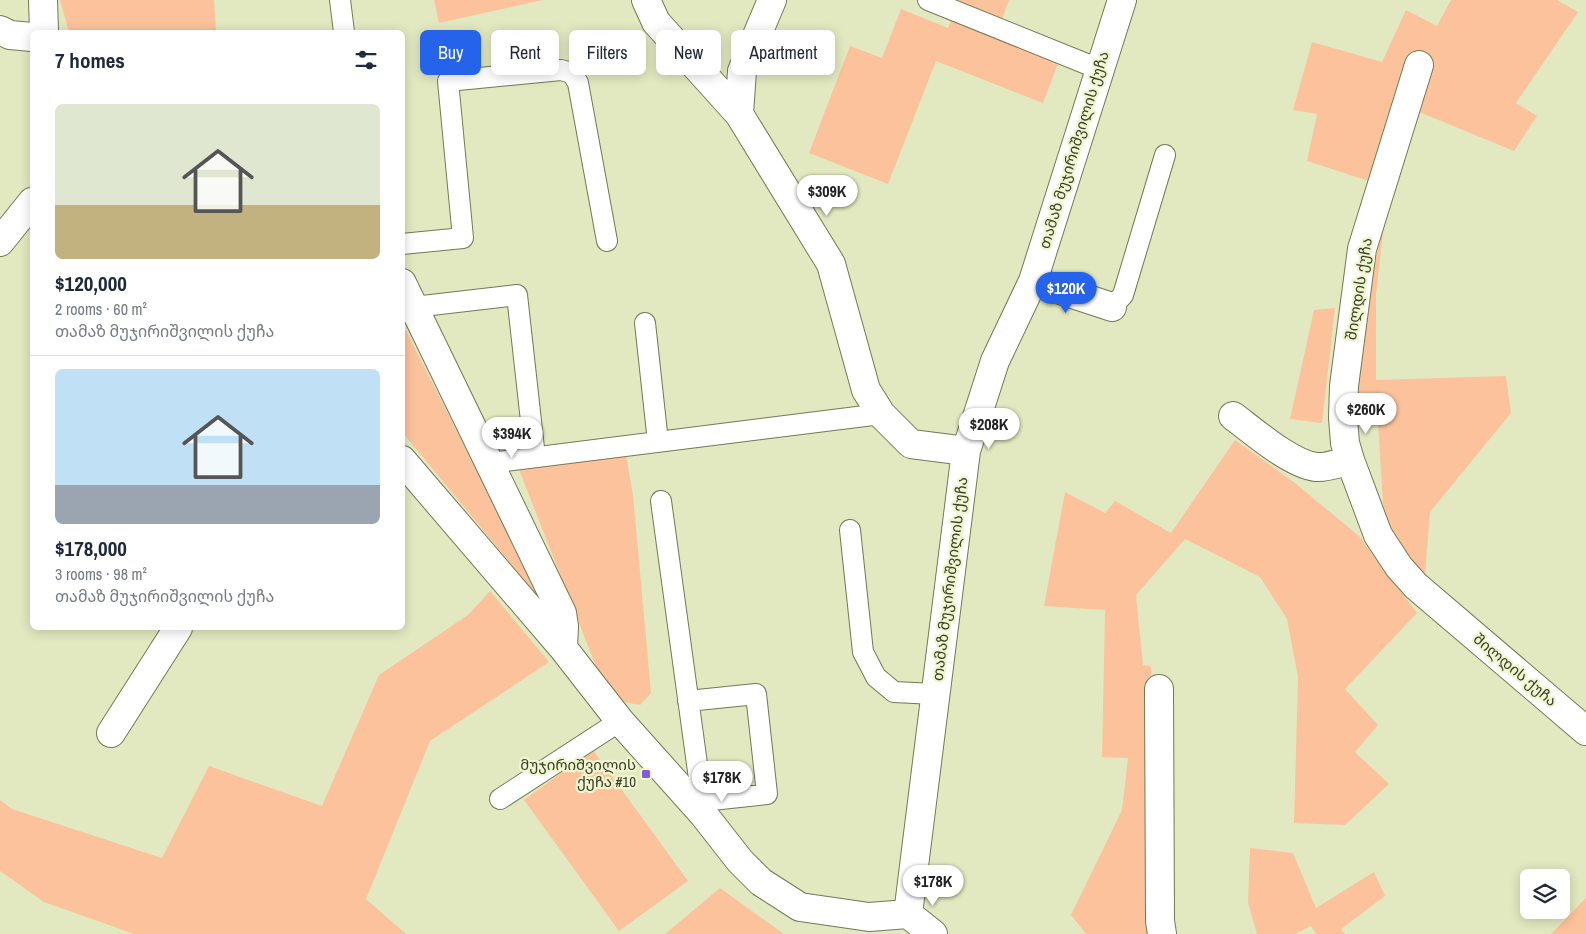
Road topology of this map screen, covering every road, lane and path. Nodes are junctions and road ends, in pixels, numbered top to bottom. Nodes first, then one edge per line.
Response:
1 (43, 0) edge
2 (340, 0) edge
3 (646, 0) edge
4 (772, 0) edge
5 (928, 0) edge
6 (1122, 0) edge
7 (44, 30) edge
8 (344, 30) edge
9 (1419, 65) dead end
10 (1099, 69) junction
11 (739, 114) junction
12 (1165, 156) dead end
13 (30, 204) edge
14 (608, 241) dead end
15 (0, 242) edge
16 (405, 244) edge
17 (1033, 281) junction
18 (408, 295) edge
19 (1112, 307) joint
20 (645, 323) dead end
21 (881, 414) junction
22 (1233, 416) dead end
23 (658, 442) junction
24 (966, 451) junction
25 (535, 457) junction
26 (1350, 460) junction
27 (490, 463) junction
28 (405, 464) edge
29 (661, 500) dead end
30 (850, 530) dead end
31 (177, 630) edge
32 (563, 648) junction
33 (1159, 689) dead end
34 (935, 694) junction
35 (688, 701) junction
36 (620, 721) junction
37 (1586, 731) edge
38 (111, 733) dead end
39 (500, 799) dead end
40 (703, 808) junction
41 (908, 914) junction
42 (933, 934) edge
43 (1162, 934) edge

1 - 7 street
2 - 8 lane
3 - 11 street
4 - 11 street
5 - 10 lane
6 - 10 street, თამაზ მუჯირიშვილის ქუჩა
9 - 26 street, შილდის ქუჩა
10 - 17 street, თამაზ მუჯირიშვილის ქუჩა
11 - 21 street
12 - 19 lane
13 - 15 street
14 - 16 lane
17 - 19 street
17 - 24 street, თამაზ მუჯირიშვილის ქუჩა
18 - 25 lane
18 - 27 street
20 - 23 lane
21 - 23 lane
21 - 24 street
22 - 26 street
23 - 25 lane
24 - 34 street, თამაზ მუჯირიშვილის ქუჩა
25 - 27 lane
26 - 37 street, შილდის ქუჩა
27 - 32 street
28 - 32 street
29 - 35 lane
30 - 34 lane
31 - 38 street
32 - 36 street
33 - 43 street
34 - 41 street, თამაზ მუჯირიშვილის ქუჩა
35 - 40 lane
35 - 40 lane
36 - 39 lane
36 - 40 street
40 - 41 street
41 - 42 street

